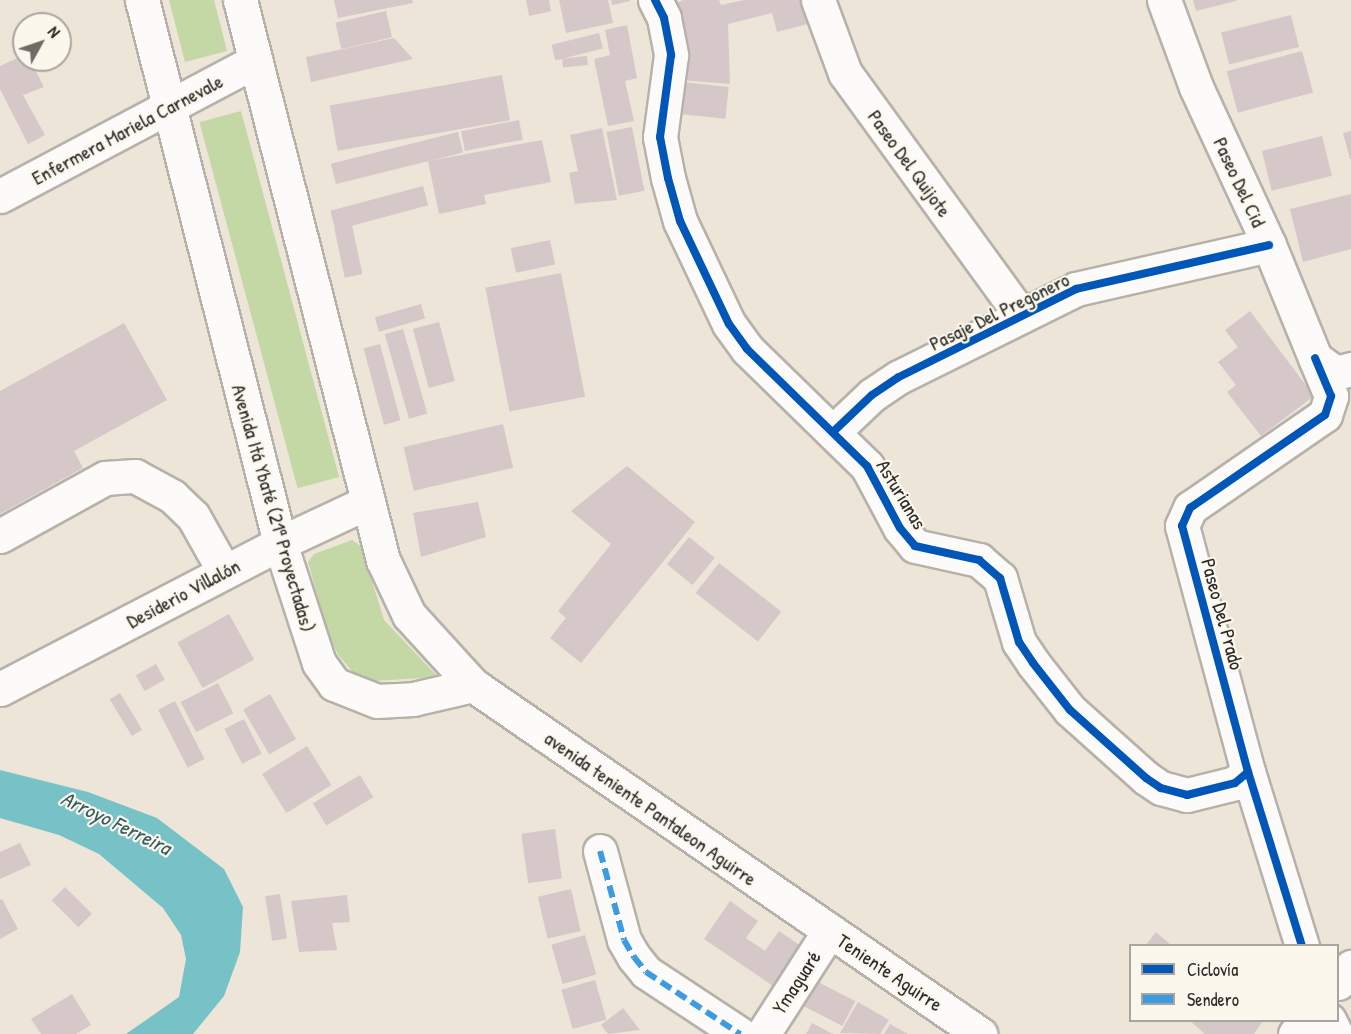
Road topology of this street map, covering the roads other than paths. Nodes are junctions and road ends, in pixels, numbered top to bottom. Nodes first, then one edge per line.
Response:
1 (142, 0) edge
2 (240, 0) edge
3 (655, 0) edge
4 (818, 0) edge
5 (1164, 0) edge
6 (255, 61) junction
7 (168, 107) junction
8 (0, 196) edge
9 (1269, 245) junction
10 (1021, 315) junction
11 (1315, 358) junction
12 (1351, 369) edge
13 (834, 431) junction
14 (368, 502) junction
15 (0, 536) edge
16 (280, 543) junction
17 (224, 571) junction
18 (473, 685) junction
19 (0, 689) edge
20 (1248, 772) junction
21 (600, 851) dead end
22 (829, 931) junction
23 (1302, 944) edge
24 (1351, 967) edge
25 (1339, 982) edge
26 (1304, 1022) edge
27 (740, 1034) edge
28 (763, 1034) edge
29 (981, 1034) edge
30 (1295, 1034) edge

1 - 7 street, Avenida Itá Ybaté (21ª Proyectadas)
2 - 6 street
3 - 13 street, Asturianas
4 - 10 street, Paseo Del Quijote
5 - 9 street, Paseo Del Cid
6 - 7 street, Enfermera Mariela Carnevale
6 - 14 street
7 - 8 street, Enfermera Mariela Carnevale
7 - 16 street, Avenida Itá Ybaté (21ª Proyectadas)
9 - 10 street, Pasaje Del Pregonero
9 - 11 street, Paseo Del Cid
10 - 13 street, Pasaje Del Pregonero
11 - 12 street
11 - 20 street, Paseo Del Prado
13 - 20 street, Asturianas
14 - 16 street, Desiderio Villalón
14 - 18 street
15 - 17 street
16 - 17 street, Desiderio Villalón
16 - 18 street, Avenida Itá Ybaté (21ª Proyectadas)
17 - 19 street, Desiderio Villalón
18 - 22 street, avenida teniente Pantaleon Aguirre
20 - 23 street, Paseo Del Prado
21 - 27 street
22 - 28 street, Ymaguaré
22 - 29 street, Teniente Aguirre
24 - 25 street
26 - 30 street

